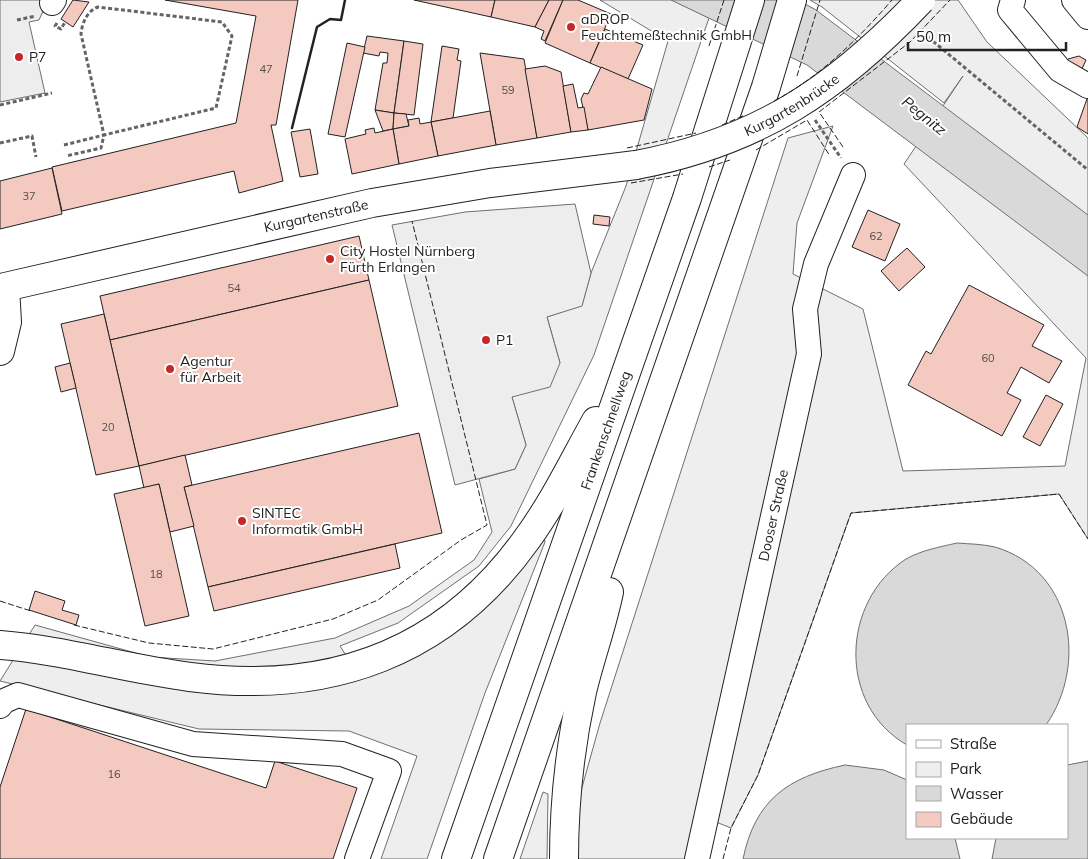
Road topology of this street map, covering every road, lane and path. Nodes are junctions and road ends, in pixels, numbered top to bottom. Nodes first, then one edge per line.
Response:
1 (750, 0) edge
2 (792, 0) edge
3 (921, 0) edge
4 (1014, 0) edge
5 (1074, 0) edge
6 (48, 6) edge
7 (1088, 17) edge
8 (17, 20) dead end
9 (918, 30) dead end
10 (1088, 86) edge
11 (52, 93) dead end
12 (803, 103) junction
13 (0, 105) edge
14 (104, 135) junction
15 (0, 142) edge
16 (64, 145) dead end
17 (838, 154) dead end
18 (66, 156) dead end
19 (36, 157) dead end
20 (636, 165) joint
21 (1088, 170) edge
22 (853, 175) dead end
23 (3, 288) edge
24 (0, 352) edge
25 (628, 366) junction
26 (644, 442) junction
27 (0, 634) edge
28 (0, 645) edge
29 (33, 650) junction
30 (0, 706) edge
31 (357, 859) edge
32 (456, 859) edge
33 (498, 859) edge
34 (564, 859) edge
35 (697, 859) edge

1 - 25 main road, Frankenschnellweg
2 - 26 main road
3 - 12 main road, Kurgartenbrücke, bridge
4 - 10 street
5 - 7 street
6 - 8 path
9 - 21 path
11 - 13 path
12 - 17 path
12 - 20 main road, Kurgartenbrücke, bridge
14 - 14 path
14 - 16 path
14 - 18 path
15 - 19 path
20 - 23 main road, Kurgartenstraße
22 - 35 street, Dooser Straße
23 - 24 main road
25 - 29 main road
25 - 32 main road, Frankenschnellweg
26 - 33 main road
26 - 34 main road
27 - 29 main road
28 - 29 main road
30 - 31 street

